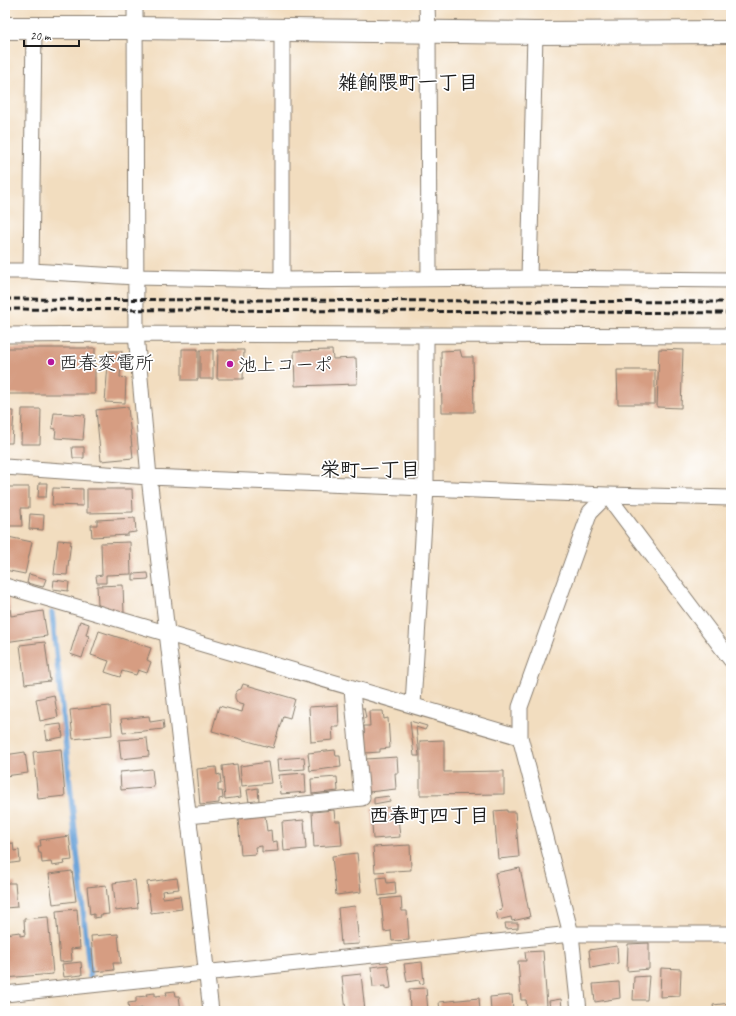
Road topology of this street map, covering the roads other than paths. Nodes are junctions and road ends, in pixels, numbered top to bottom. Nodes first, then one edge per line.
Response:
1 (135, 5) edge
2 (427, 5) edge
3 (5, 28) edge
4 (34, 28) junction
5 (136, 28) junction
6 (282, 30) junction
7 (428, 32) junction
8 (535, 32) junction
9 (731, 32) edge
10 (5, 271) edge
11 (31, 271) junction
12 (136, 276) junction
13 (429, 278) junction
14 (529, 278) junction
15 (282, 280) junction
16 (731, 280) edge
17 (136, 334) junction
18 (5, 335) edge
19 (426, 335) junction
20 (731, 336) edge
21 (5, 467) edge
22 (149, 477) junction
23 (426, 488) junction
24 (607, 495) junction
25 (731, 498) edge
26 (5, 586) edge
27 (167, 633) junction
28 (731, 660) edge
29 (352, 688) junction
30 (413, 705) junction
31 (520, 736) junction
32 (189, 816) junction
33 (571, 934) junction
34 (731, 934) edge
35 (207, 972) junction
36 (5, 994) edge
37 (211, 1011) edge
38 (578, 1011) edge

1 - 5 street
2 - 7 street
3 - 4 street
4 - 5 street
4 - 11 street
5 - 6 street
5 - 12 street
6 - 7 street
6 - 15 street
7 - 8 street
7 - 13 street
8 - 9 street
8 - 14 street
10 - 11 street
11 - 12 street
12 - 15 street
12 - 17 street
13 - 14 street
13 - 15 street
14 - 16 street
17 - 18 street
17 - 19 street
17 - 22 street
19 - 20 street
19 - 23 street
21 - 22 street
22 - 23 street
22 - 27 street
23 - 24 street
23 - 30 street
24 - 25 street
24 - 28 street
24 - 31 street
26 - 27 street
27 - 29 street
27 - 32 street
29 - 30 street
29 - 32 street
30 - 31 street
31 - 33 street
32 - 35 street
33 - 34 street
33 - 35 street
33 - 38 street
35 - 36 street
35 - 37 street

